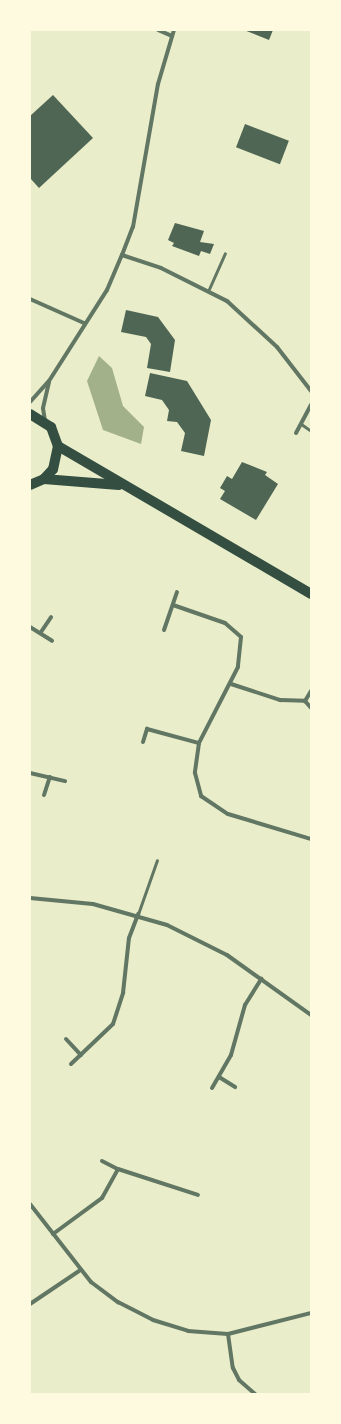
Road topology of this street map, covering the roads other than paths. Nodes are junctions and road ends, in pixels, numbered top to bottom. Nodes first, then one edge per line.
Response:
1 (158, 30) edge
2 (174, 30) edge
3 (172, 36) junction
4 (225, 253) dead end
5 (122, 255) junction
6 (209, 289) junction
7 (30, 299) edge
8 (84, 323) junction
9 (49, 381) junction
10 (311, 390) edge
11 (30, 402) edge
12 (311, 405) edge
13 (30, 414) edge
14 (45, 422) junction
15 (301, 424) junction
16 (311, 431) edge
17 (296, 433) dead end
18 (58, 446) junction
19 (44, 479) junction
20 (30, 485) edge
21 (122, 486) junction
22 (177, 592) dead end
23 (311, 594) edge
24 (173, 605) junction
25 (51, 617) dead end
26 (30, 627) edge
27 (164, 630) dead end
28 (41, 632) junction
29 (52, 641) dead end
30 (231, 684) junction
31 (311, 691) edge
32 (305, 700) junction
33 (311, 708) edge
34 (142, 742) dead end
35 (199, 743) junction
36 (30, 773) edge
37 (50, 777) junction
38 (65, 781) dead end
39 (44, 795) dead end
40 (311, 839) edge
41 (157, 860) dead end
42 (30, 898) edge
43 (138, 914) junction
44 (261, 979) junction
45 (311, 1015) edge
46 (66, 1039) dead end
47 (81, 1055) junction
48 (71, 1064) dead end
49 (219, 1077) junction
50 (235, 1087) dead end
51 (212, 1088) dead end
52 (102, 1161) dead end
53 (118, 1169) junction
54 (198, 1195) dead end
55 (30, 1204) edge
56 (53, 1234) junction
57 (79, 1271) junction
58 (30, 1304) edge
59 (311, 1313) edge
60 (228, 1334) junction
61 (255, 1394) edge

1 - 3 street
2 - 3 street
3 - 5 street
4 - 6 lane
5 - 6 street
5 - 8 street
6 - 10 street
7 - 8 street
8 - 9 street
9 - 11 street
9 - 14 street
12 - 15 street
13 - 14 main road
14 - 18 main road
15 - 16 lane
15 - 17 street
18 - 19 main road
18 - 21 main road
19 - 20 main road
19 - 21 main road
21 - 23 main road
22 - 24 street
24 - 27 street
24 - 30 street
25 - 28 street
26 - 28 street
28 - 29 street
30 - 32 street
30 - 35 street
31 - 32 street
32 - 33 street
34 - 35 street
35 - 40 street
36 - 37 street
37 - 38 street
37 - 39 street
41 - 43 lane
42 - 43 street
43 - 44 street
43 - 47 street
44 - 45 street
44 - 49 street
46 - 47 street
47 - 48 street
49 - 50 street
49 - 51 street
52 - 53 street
53 - 54 street
53 - 56 street
55 - 56 street
56 - 57 street
57 - 58 street
57 - 60 street
59 - 60 street
60 - 61 street

